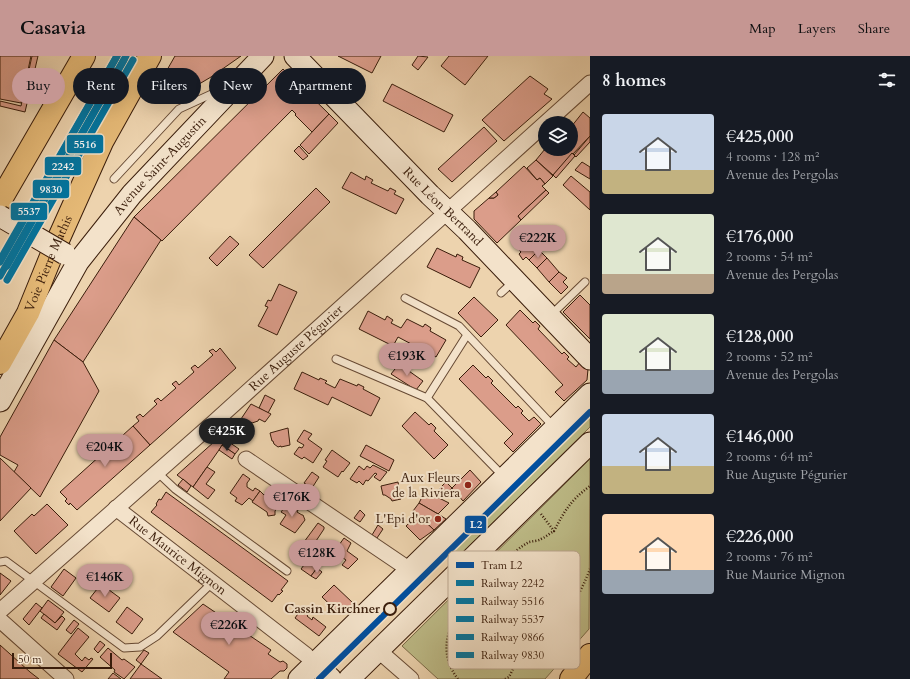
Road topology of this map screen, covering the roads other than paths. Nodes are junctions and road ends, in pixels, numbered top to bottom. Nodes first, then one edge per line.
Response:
1 (84, 56) edge
2 (150, 56) edge
3 (262, 56) edge
4 (295, 56) edge
5 (251, 68) edge
6 (587, 90) edge
7 (209, 95) edge
8 (217, 104) edge
9 (114, 179) dead end
10 (0, 201) edge
11 (448, 211) junction
12 (0, 216) edge
13 (72, 258) junction
14 (585, 282) dead end
15 (405, 298) dead end
16 (550, 316) junction
17 (467, 335) junction
18 (336, 359) dead end
19 (590, 359) edge
20 (0, 363) edge
21 (590, 394) edge
22 (427, 398) junction
23 (0, 401) edge
24 (555, 428) junction
25 (590, 443) edge
26 (246, 459) dead end
27 (157, 472) junction
28 (504, 477) junction
29 (116, 508) junction
30 (480, 551) edge
31 (0, 562) edge
32 (410, 570) junction
33 (287, 571) dead end
34 (33, 582) junction
35 (448, 582) edge
36 (212, 583) junction
37 (0, 611) edge
38 (0, 620) edge
39 (378, 651) junction
40 (590, 655) edge
41 (315, 664) junction
42 (580, 668) edge
43 (579, 669) edge
44 (66, 679) edge
45 (299, 679) edge
46 (332, 679) edge
47 (349, 679) edge
48 (411, 679) edge
49 (571, 679) edge

1 - 10 main road
2 - 20 main road, Voie Pierre Mathis
3 - 5 main road, Avenue Saint-Augustin
4 - 11 main road, Rue Léon Bertrand
6 - 11 street, Rue Auguste Pégurier
7 - 9 lane
8 - 13 main road, Avenue Saint-Augustin
11 - 16 main road, Rue Léon Bertrand
11 - 27 street, Rue Auguste Pégurier
12 - 13 main road, bridge
13 - 23 main road, Avenue Saint-Augustin
14 - 16 lane
15 - 17 lane
16 - 19 main road, Rue Léon Bertrand
17 - 22 lane
17 - 24 lane
18 - 22 lane
21 - 24 main road
22 - 28 lane
24 - 28 main road
25 - 30 main road
26 - 32 street
27 - 29 street, Rue Auguste Pégurier
27 - 33 lane
28 - 32 main road
29 - 34 street, Rue Auguste Pégurier
29 - 36 street, Rue Maurice Mignon
31 - 34 lane
32 - 41 main road
34 - 36 lane
34 - 37 street, Rue Auguste Pégurier
35 - 39 main road
36 - 41 street, Rue Maurice Mignon
38 - 44 street
39 - 47 main road
39 - 48 street
40 - 42 main road
41 - 45 main road
41 - 46 main road
43 - 49 main road

